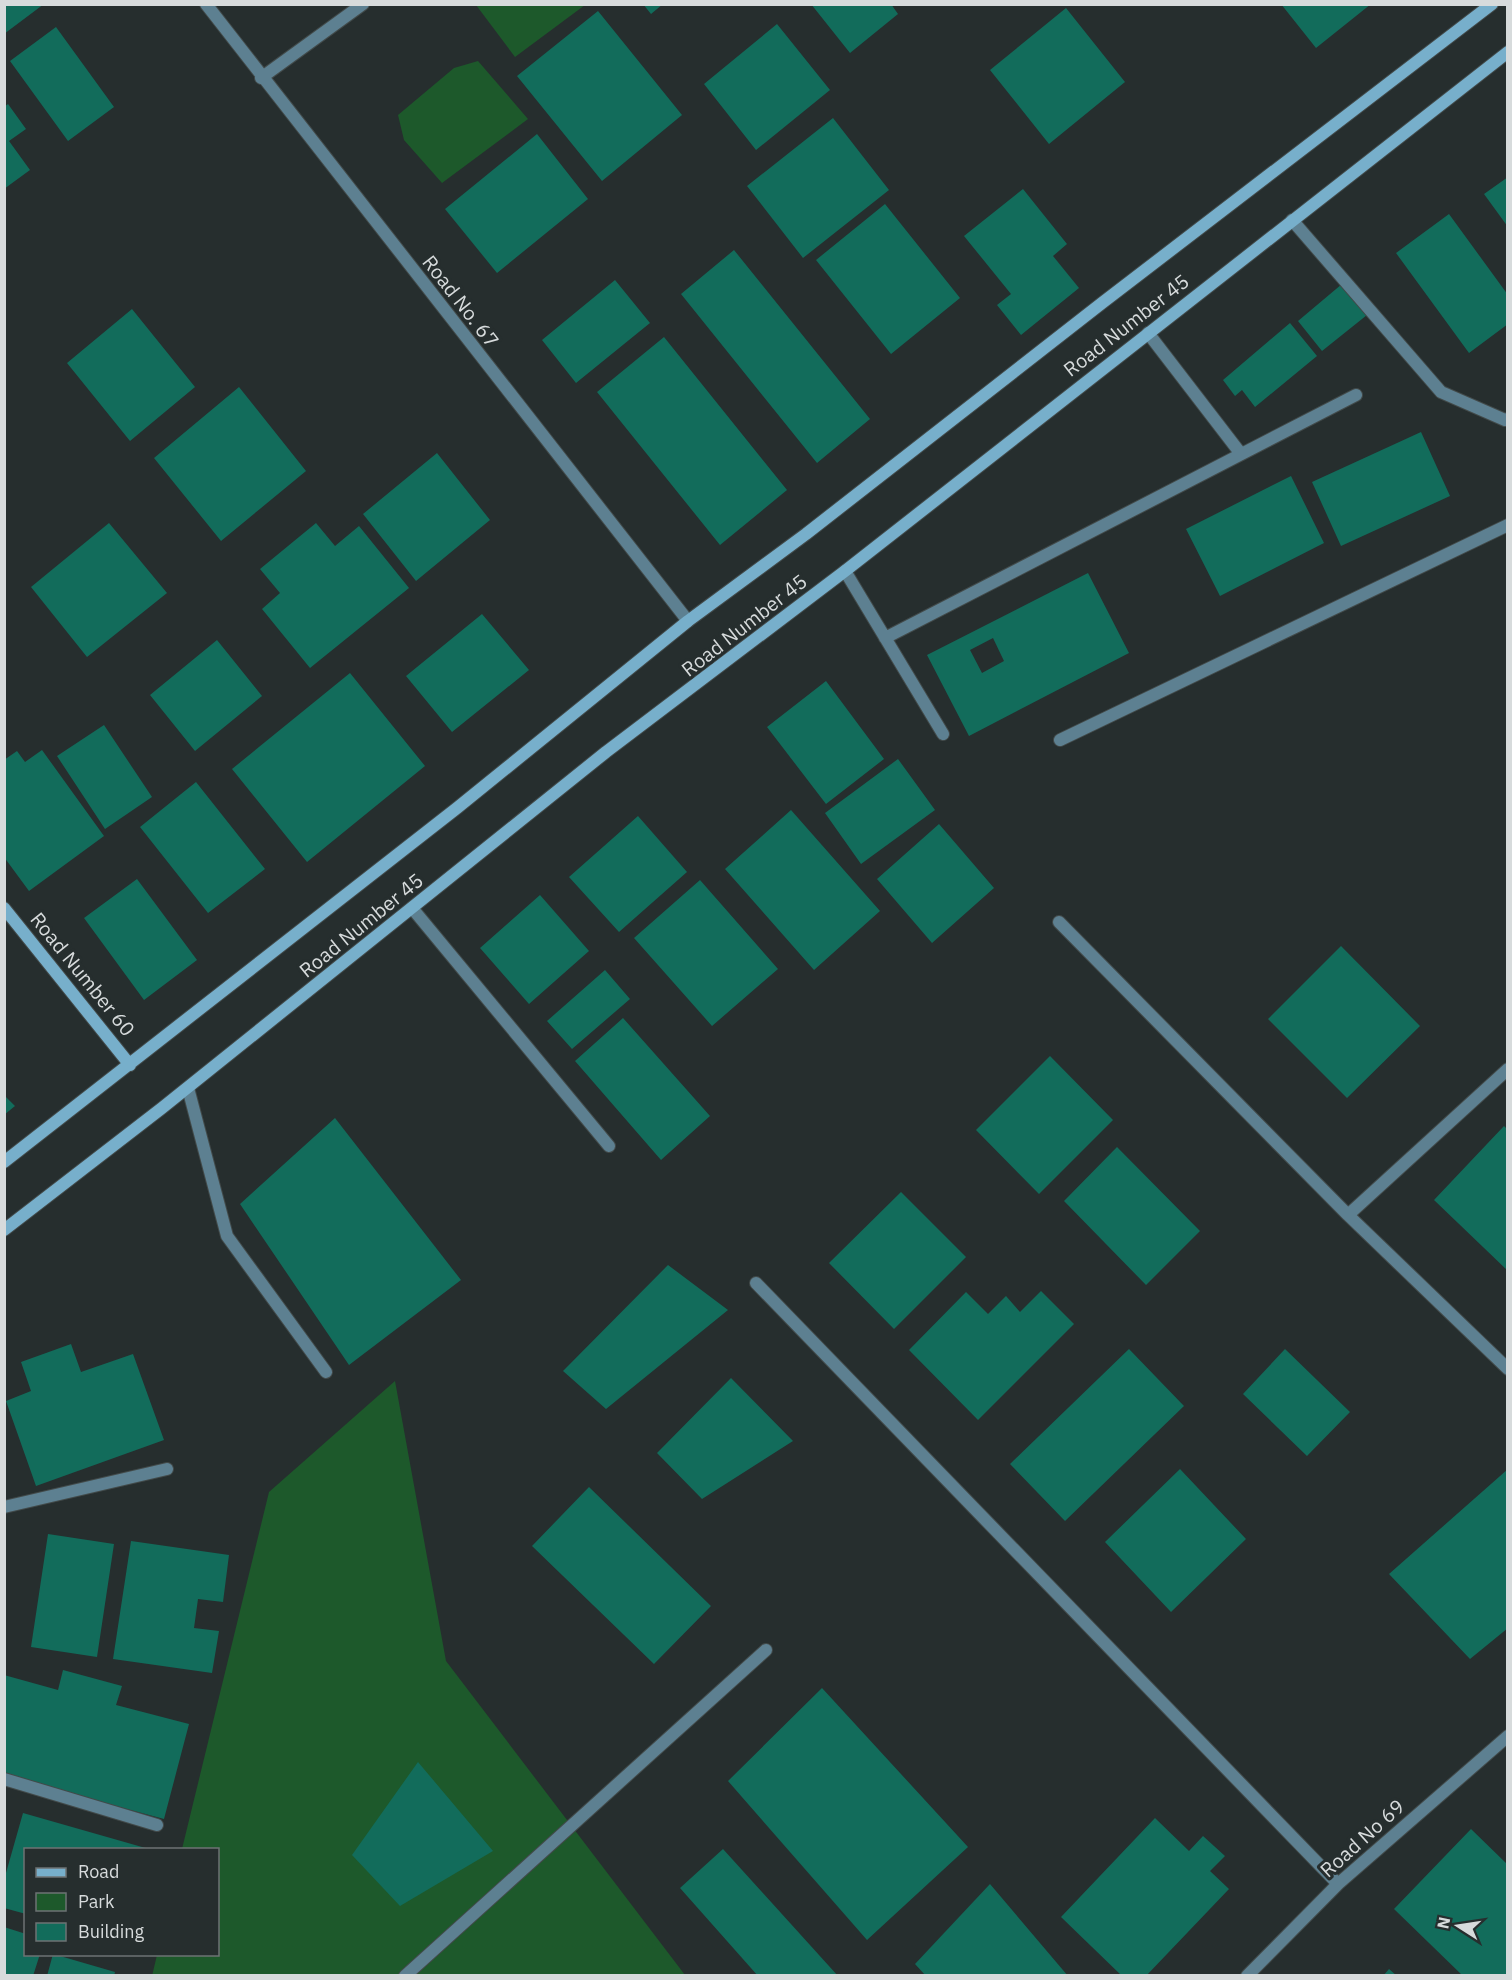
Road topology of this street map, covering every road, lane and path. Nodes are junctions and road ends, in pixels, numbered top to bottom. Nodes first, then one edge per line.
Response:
1 (206, 4) edge
2 (363, 4) edge
3 (1492, 4) edge
4 (1508, 52) edge
5 (261, 78) junction
6 (1292, 220) junction
7 (1148, 333) junction
8 (1356, 395) dead end
9 (1507, 421) edge
10 (1241, 454) junction
11 (1508, 525) edge
12 (845, 571) junction
13 (688, 621) junction
14 (885, 638) junction
15 (943, 734) dead end
16 (1060, 740) dead end
17 (4, 908) edge
18 (412, 908) junction
19 (1059, 922) dead end
20 (130, 1065) junction
21 (1508, 1069) edge
22 (188, 1088) junction
23 (609, 1146) dead end
24 (4, 1162) edge
25 (1348, 1215) junction
26 (4, 1230) edge
27 (756, 1283) dead end
28 (1508, 1369) edge
29 (326, 1372) dead end
30 (167, 1469) dead end
31 (4, 1507) edge
32 (766, 1650) dead end
33 (1508, 1736) edge
34 (4, 1779) edge
35 (157, 1826) dead end
36 (1338, 1884) junction
37 (405, 1976) edge
38 (1246, 1976) edge

1 - 5 street, Road No. 67
2 - 5 street
3 - 13 main road, Road Number 45
4 - 6 main road, Road Number 45
5 - 13 street, Road No. 67
6 - 7 main road, Road Number 45
6 - 9 street
7 - 10 street
7 - 12 main road, Road Number 45
8 - 10 street
10 - 14 street
11 - 16 street
12 - 14 street
12 - 18 main road, Road Number 45
13 - 20 main road, Road Number 45
14 - 15 street
17 - 20 main road, Road Number 60
18 - 22 main road, Road Number 45
18 - 23 street
19 - 25 street
20 - 24 main road, Road Number 45
21 - 25 street
22 - 26 main road, Road Number 45
22 - 29 street
25 - 28 street
27 - 36 street
30 - 31 street
32 - 37 street
33 - 36 street, Road No 69
34 - 35 street
36 - 38 street, Road No 69

